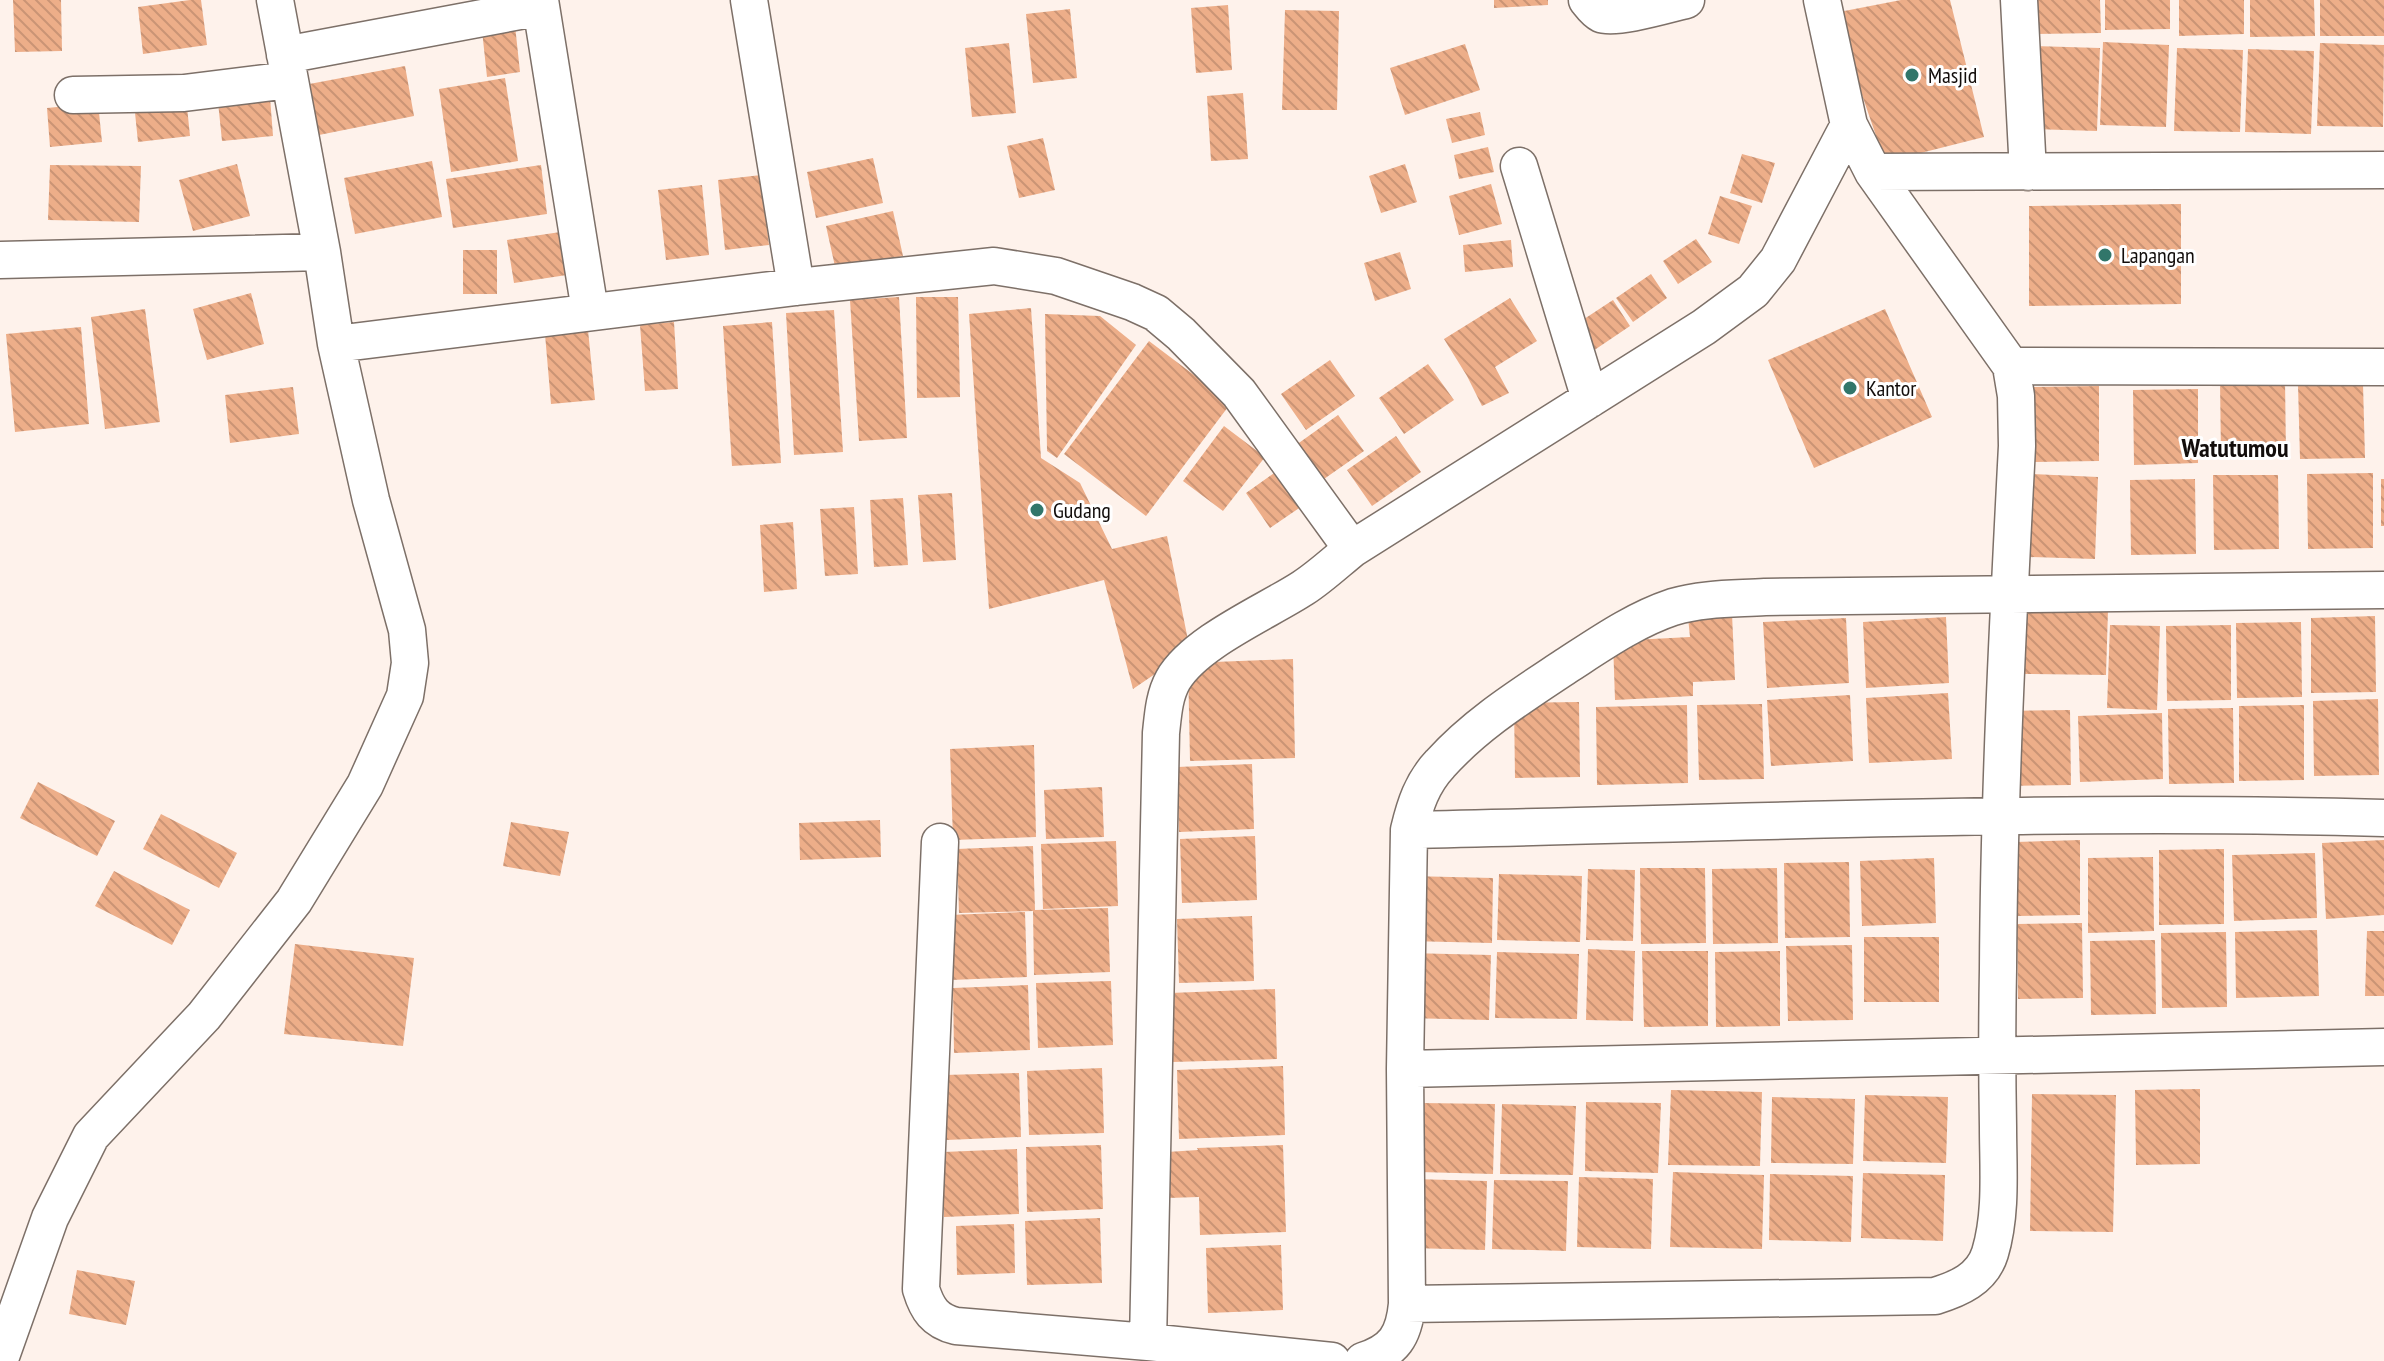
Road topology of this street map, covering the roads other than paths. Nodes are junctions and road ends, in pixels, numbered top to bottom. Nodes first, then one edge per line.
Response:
1 (275, 0) edge
2 (749, 0) edge
3 (1587, 0) edge
4 (1686, 0) edge
5 (1822, 0) edge
6 (2019, 0) edge
7 (541, 4) edge
8 (287, 68) junction
9 (73, 95) dead end
10 (1849, 125) junction
11 (1519, 166) dead end
12 (2384, 170) edge
13 (1873, 172) junction
14 (2028, 172) junction
15 (322, 252) junction
16 (0, 260) edge
17 (796, 287) junction
18 (590, 311) junction
19 (336, 344) junction
20 (2011, 366) junction
21 (2384, 367) edge
22 (1590, 399) junction
23 (1352, 549) junction
24 (2384, 590) edge
25 (2009, 594) junction
26 (2001, 818) junction
27 (2384, 818) edge
28 (1409, 830) junction
29 (940, 842) dead end
30 (2384, 1047) edge
31 (1997, 1055) junction
32 (1405, 1069) junction
33 (1407, 1304) junction
34 (1148, 1342) junction
35 (0, 1359) edge
36 (1332, 1361) edge
37 (1363, 1361) edge

1 - 8 street
2 - 17 street
3 - 4 street
5 - 10 street
6 - 14 street
7 - 8 street
7 - 18 street
8 - 9 street
8 - 15 street
10 - 13 street
10 - 22 street
11 - 22 street
12 - 14 street
13 - 14 street
13 - 20 street
15 - 16 street
15 - 19 street
17 - 18 street
17 - 23 street
18 - 19 street
19 - 35 street
20 - 21 street
20 - 25 street
22 - 23 street
23 - 34 street
24 - 25 street
25 - 26 street
25 - 28 street
26 - 27 street
26 - 28 street
26 - 31 street
28 - 32 street
29 - 34 street
30 - 31 street
31 - 32 street
31 - 33 street
32 - 33 street
33 - 37 street
34 - 36 street

